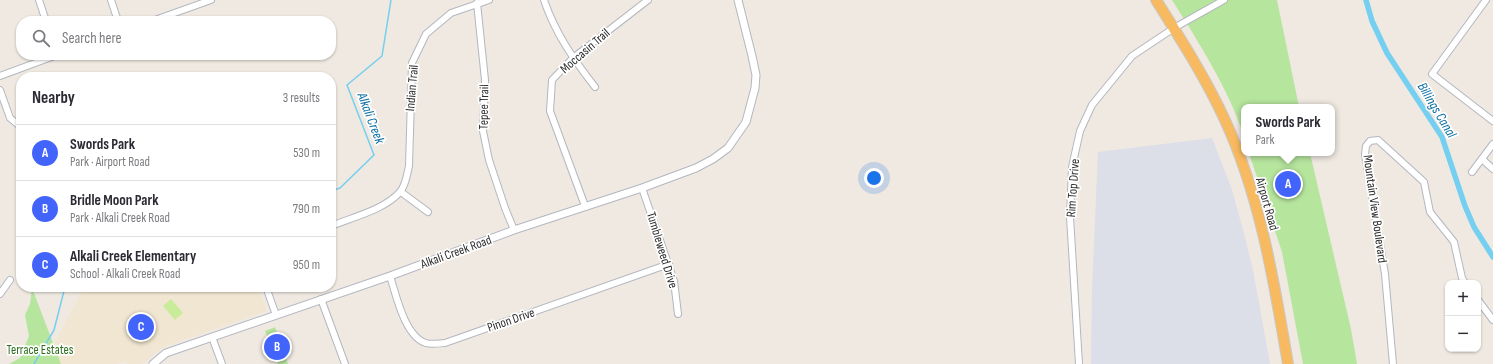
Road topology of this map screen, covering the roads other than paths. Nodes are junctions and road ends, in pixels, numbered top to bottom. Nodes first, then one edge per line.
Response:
1 (39, 0) edge
2 (111, 0) edge
3 (211, 0) edge
4 (489, 0) edge
5 (544, 0) edge
6 (648, 0) edge
7 (738, 0) edge
8 (1156, 0) edge
9 (1224, 0) edge
10 (1486, 0) edge
11 (477, 3) junction
12 (44, 16) edge
13 (116, 16) edge
14 (166, 16) edge
15 (1174, 28) junction
16 (573, 58) junction
17 (43, 60) edge
18 (0, 76) edge
19 (594, 87) dead end
20 (0, 90) edge
21 (1493, 121) edge
22 (16, 123) edge
23 (1493, 144) edge
24 (1482, 159) junction
25 (1493, 169) edge
26 (1472, 172) dead end
27 (642, 188) junction
28 (401, 192) junction
29 (585, 206) junction
30 (428, 212) dead end
31 (336, 224) edge
32 (514, 230) junction
33 (669, 264) junction
34 (390, 276) junction
35 (10, 280) dead end
36 (1464, 280) edge
37 (268, 292) edge
38 (0, 294) edge
39 (321, 299) junction
40 (1481, 304) edge
41 (678, 314) dead end
42 (276, 315) junction
43 (1493, 320) edge
44 (212, 337) junction
45 (153, 364) edge
46 (222, 364) edge
47 (345, 364) edge
48 (1079, 364) edge
49 (1288, 364) edge
50 (1393, 364) edge

1 - 12 street
2 - 13 street
3 - 14 street
4 - 11 street, Indian Trail
5 - 16 street
6 - 16 street, Moccasin Trail
7 - 27 street, Alkali Creek Road
8 - 15 highway, Airport Road
9 - 15 street, Rim Top Drive
10 - 21 street
11 - 28 street, Indian Trail
11 - 32 street, Tepee Trail
15 - 48 street, Rim Top Drive
15 - 49 highway, Airport Road
16 - 19 street
16 - 29 street, Moccasin Trail
17 - 18 street
20 - 22 street
23 - 24 street
24 - 25 street
24 - 26 street
27 - 29 street, Alkali Creek Road
27 - 33 street, Tumbleweed Drive
28 - 30 street
28 - 31 street
29 - 32 street, Alkali Creek Road
32 - 34 street, Alkali Creek Road
33 - 34 street, Pinon Drive
33 - 41 street, Tumbleweed Drive
34 - 39 street, Alkali Creek Road
35 - 38 street
36 - 50 street, Mountain View Boulevard
37 - 42 street
39 - 42 street, Alkali Creek Road
39 - 47 street
40 - 43 street
42 - 44 street, Alkali Creek Road
44 - 45 street, Alkali Creek Road
44 - 46 street

